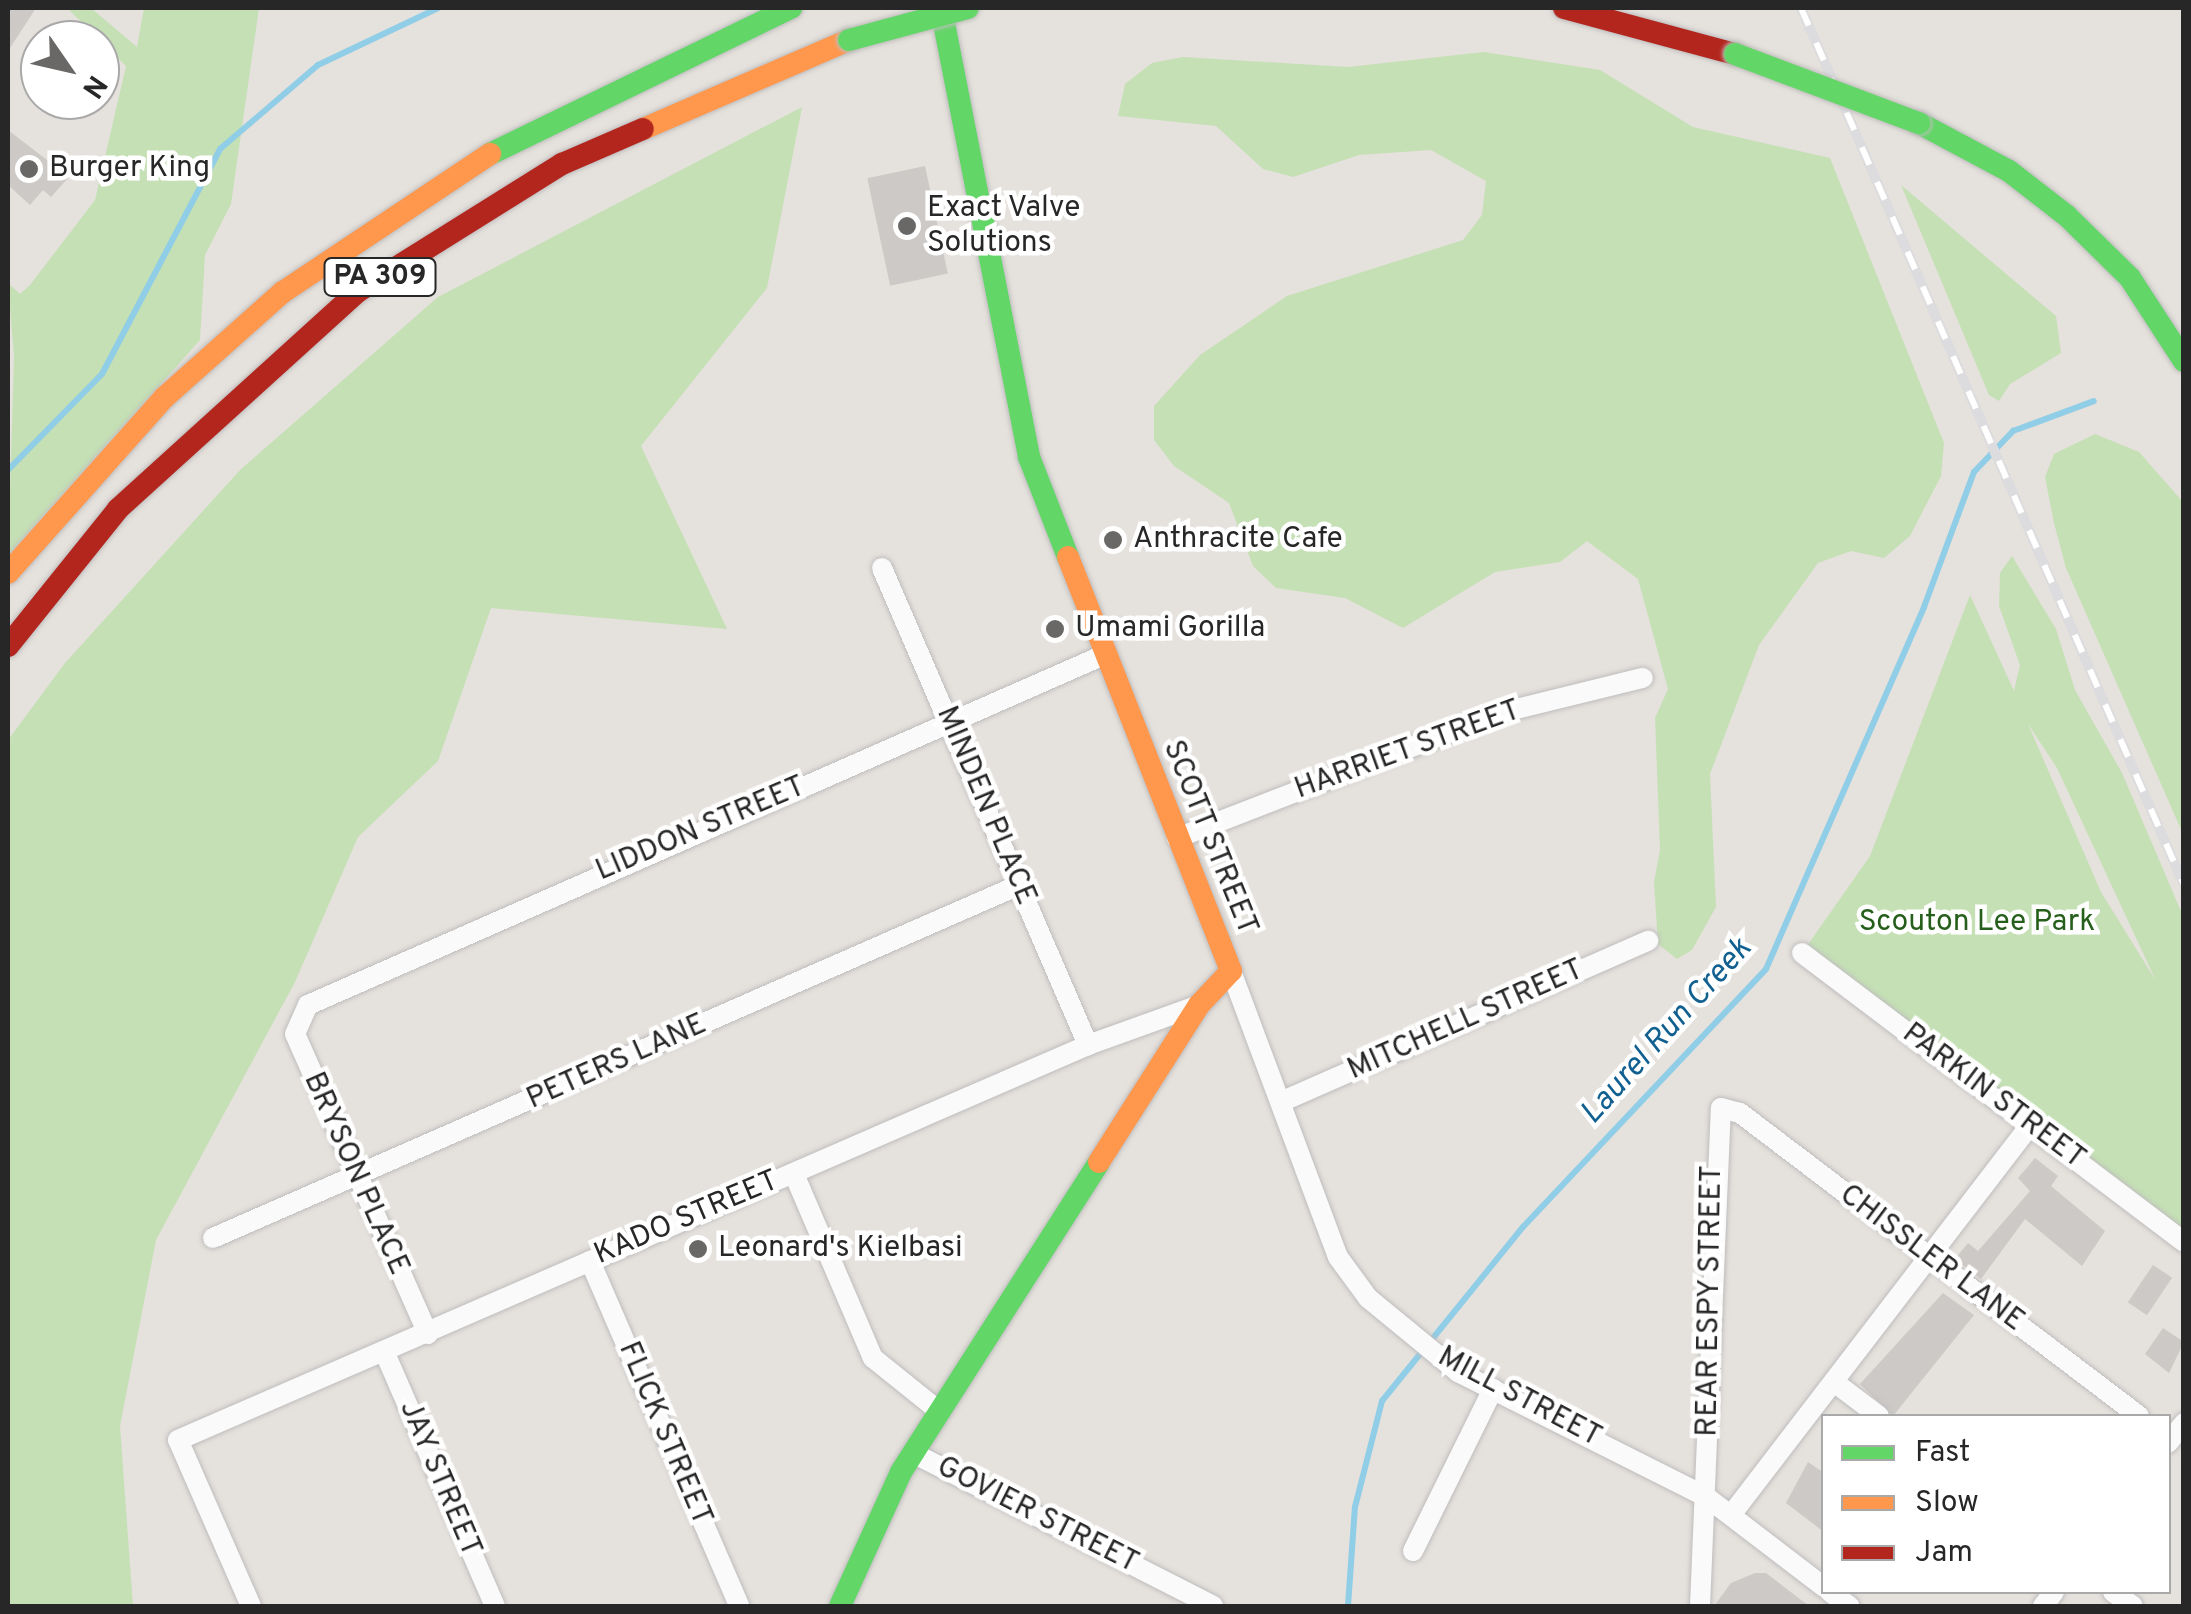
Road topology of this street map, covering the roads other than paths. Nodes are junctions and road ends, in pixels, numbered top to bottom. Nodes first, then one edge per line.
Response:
1 (792, 8) edge
2 (941, 8) edge
3 (968, 8) edge
4 (1564, 8) edge
5 (2184, 361) edge
6 (882, 568) dead end
7 (8, 574) edge
8 (8, 646) edge
9 (1104, 656) junction
10 (1643, 678) dead end
11 (950, 722) junction
12 (1177, 838) junction
13 (1020, 885) junction
14 (1648, 941) dead end
15 (1802, 953) dead end
16 (1230, 971) junction
17 (1199, 1005) junction
18 (302, 1013) joint
19 (1088, 1045) junction
20 (1283, 1101) junction
21 (1721, 1108) joint
22 (2030, 1124) junction
23 (794, 1174) junction
24 (357, 1178) junction
25 (213, 1238) dead end
26 (2184, 1242) edge
27 (1930, 1257) junction
28 (590, 1261) junction
29 (428, 1334) junction
30 (384, 1351) junction
31 (1834, 1382) junction
32 (1493, 1389) junction
33 (939, 1412) junction
34 (1876, 1414) edge
35 (2136, 1414) edge
36 (2184, 1423) edge
37 (2173, 1443) edge
38 (913, 1453) junction
39 (1705, 1496) junction
40 (1731, 1515) junction
41 (1413, 1552) dead end
42 (1821, 1585) edge
43 (250, 1606) edge
44 (495, 1606) edge
45 (739, 1606) edge
46 (840, 1606) edge
47 (1214, 1606) edge
48 (1700, 1606) edge

1 - 7 main road, PA 309
2 - 9 main road, SCOTT STREET
3 - 8 main road, PA 309, bridge
4 - 5 main road, bridge
6 - 11 street, MINDEN PLACE
9 - 11 street, LIDDON STREET
9 - 12 main road, SCOTT STREET
10 - 12 street, HARRIET STREET
11 - 13 street, MINDEN PLACE
11 - 18 street, LIDDON STREET
12 - 16 main road, SCOTT STREET
13 - 19 street, MINDEN PLACE
13 - 24 street, PETERS LANE
14 - 20 street, MITCHELL STREET
15 - 22 street, PARKIN STREET
16 - 17 main road, SCOTT STREET
16 - 20 street, MILL STREET
17 - 19 street, KADO STREET
17 - 33 main road, SCOTT STREET
18 - 24 street, BRYSON PLACE
19 - 23 street, KADO STREET
20 - 32 street, MILL STREET
21 - 27 street, CHISSLER LANE
21 - 39 street, REAR ESPY STREET
22 - 26 street, PARKIN STREET
22 - 27 street
23 - 28 street, KADO STREET
23 - 33 street, GOVIER STREET
24 - 25 street, PETERS LANE
24 - 29 street, BRYSON PLACE
27 - 31 street
27 - 35 street, CHISSLER LANE
28 - 29 street, KADO STREET
28 - 45 street, FLICK STREET
29 - 30 street, KADO STREET
30 - 43 street, KADO STREET
30 - 44 street, JAY STREET
31 - 34 street
31 - 40 street
32 - 39 street, MILL STREET
32 - 41 street
33 - 38 main road, SCOTT STREET
36 - 37 street
38 - 46 main road, SCOTT STREET
38 - 47 street, GOVIER STREET
39 - 40 street, MILL STREET
39 - 48 street, REAR ESPY STREET
40 - 42 street, MILL STREET

